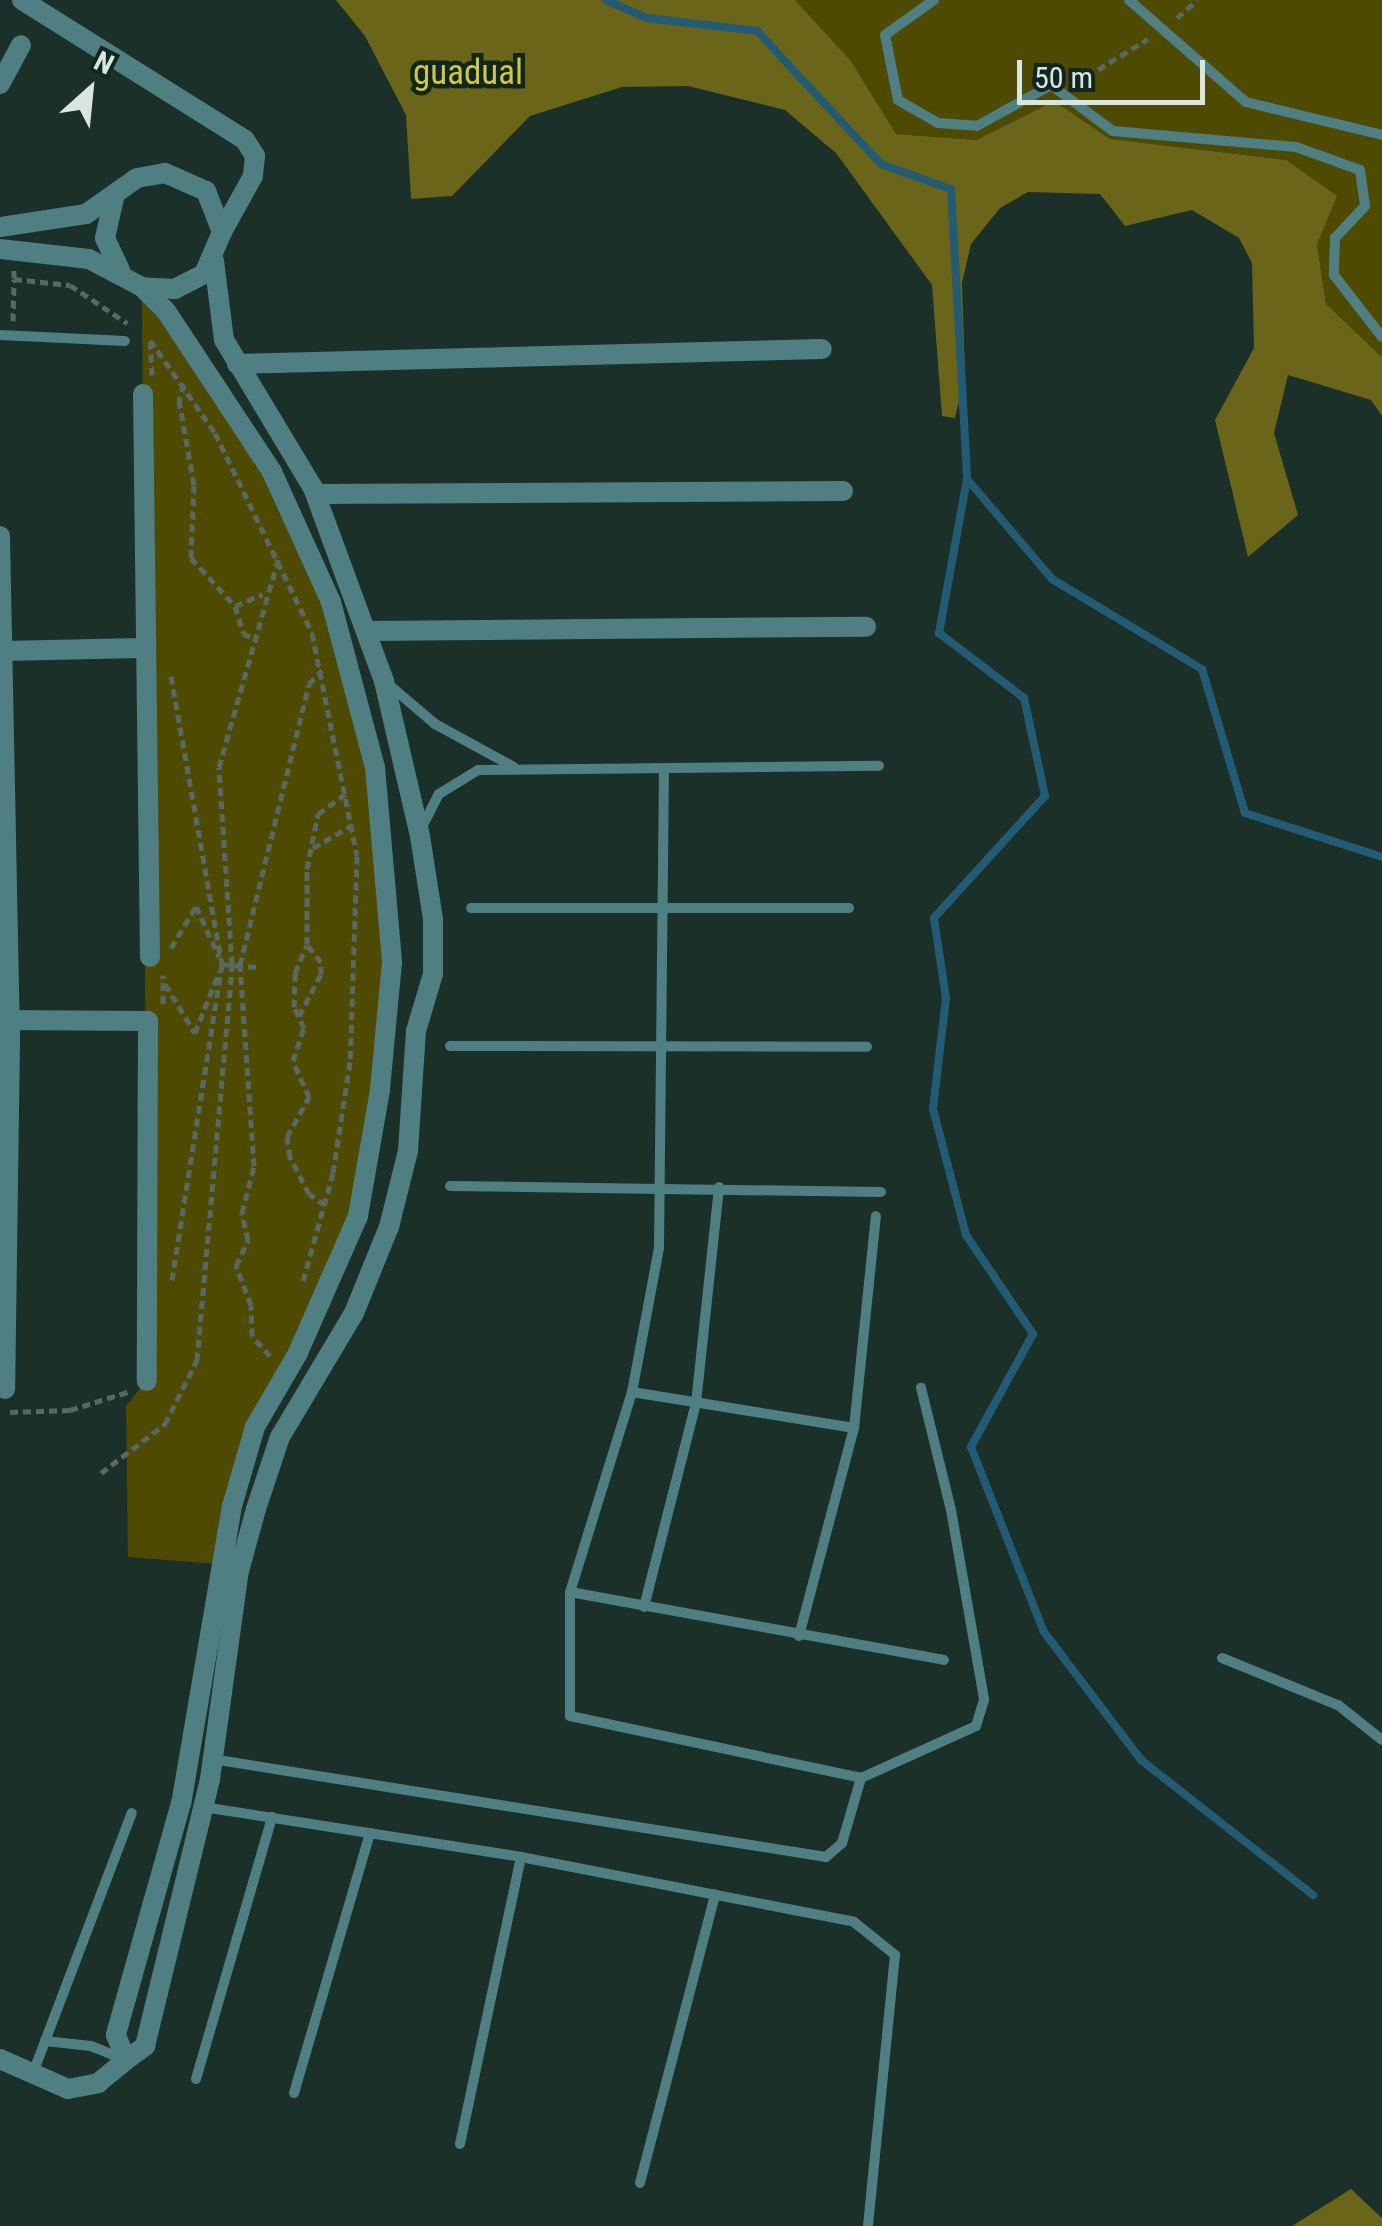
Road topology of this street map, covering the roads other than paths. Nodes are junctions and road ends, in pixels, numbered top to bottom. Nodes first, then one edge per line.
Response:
1 (22, 0) edge
2 (934, 0) edge
3 (1129, 0) edge
4 (21, 45) dead end
5 (0, 84) edge
6 (1382, 135) edge
7 (114, 198) junction
8 (0, 227) edge
9 (222, 232) junction
10 (7, 250) edge
11 (214, 261) junction
12 (133, 281) junction
13 (0, 335) edge
14 (1382, 337) edge
15 (125, 342) dead end
16 (822, 349) dead end
17 (238, 364) junction
18 (148, 394) road end
19 (843, 491) dead end
20 (316, 494) junction
21 (0, 536) edge
22 (866, 627) dead end
23 (368, 631) junction
24 (142, 648) junction
25 (3, 651) junction
26 (384, 681) junction
27 (879, 766) dead end
28 (519, 769) junction
29 (664, 770) junction
30 (420, 836) junction
31 (471, 908) dead end
32 (849, 908) dead end
33 (663, 913) junction
34 (158, 952) road end
35 (391, 998) junction
36 (424, 998) junction
37 (5, 1019) edge
38 (450, 1046) dead end
39 (867, 1047) dead end
40 (663, 1051) junction
41 (450, 1186) dead end
42 (718, 1187) junction
43 (663, 1192) junction
44 (881, 1192) dead end
45 (876, 1216) dead end
46 (318, 1311) junction
47 (354, 1313) junction
48 (147, 1380) road end
49 (921, 1388) dead end
50 (5, 1389) dead end
51 (632, 1392) junction
52 (696, 1403) junction
53 (854, 1428) junction
54 (570, 1592) junction
55 (644, 1606) junction
56 (799, 1636) junction
57 (1222, 1658) dead end
58 (944, 1660) dead end
59 (1382, 1740) edge
60 (212, 1759) junction
61 (861, 1778) junction
62 (203, 1807) junction
63 (132, 1813) dead end
64 (272, 1817) junction
65 (370, 1833) junction
66 (521, 1857) junction
67 (715, 1895) junction
68 (45, 2041) junction
69 (0, 2059) edge
70 (126, 2060) junction
71 (32, 2074) junction
72 (196, 2078) dead end
73 (294, 2093) dead end
74 (460, 2144) dead end
75 (640, 2183) dead end
76 (868, 2226) edge

1 - 9 street
2 - 14 lane
3 - 6 lane
4 - 5 street
7 - 8 street
7 - 9 street
7 - 12 street
9 - 11 street
10 - 12 street
11 - 12 street
11 - 17 street
12 - 35 street
13 - 15 lane
16 - 17 street
17 - 20 street
18 - 24 street
19 - 20 street
20 - 23 street
21 - 25 street
22 - 23 street
23 - 26 street
24 - 25 street
24 - 34 street
25 - 37 street
26 - 28 lane
26 - 30 street
27 - 29 lane
28 - 29 lane
28 - 30 lane
29 - 33 lane
30 - 36 street
31 - 33 lane
32 - 33 lane
33 - 40 lane
35 - 36 street
35 - 46 street
36 - 47 street
37 - 48 street
37 - 50 street
38 - 40 lane
39 - 40 lane
40 - 43 lane
41 - 43 lane
42 - 43 lane
42 - 44 lane
42 - 52 lane
43 - 51 lane
45 - 53 lane
46 - 47 street
46 - 70 street
47 - 60 street
49 - 61 lane
51 - 52 lane
51 - 54 lane
52 - 53 lane
52 - 55 lane
53 - 56 lane
54 - 55 lane
54 - 61 lane
55 - 56 lane
56 - 58 lane
57 - 59 lane
60 - 61 lane
60 - 62 street
62 - 64 lane
62 - 70 street
63 - 68 lane
64 - 65 lane
64 - 72 lane
65 - 66 lane
65 - 73 lane
66 - 67 lane
66 - 74 lane
67 - 75 lane
67 - 76 lane
68 - 70 lane
68 - 71 lane
69 - 71 street
70 - 71 street

